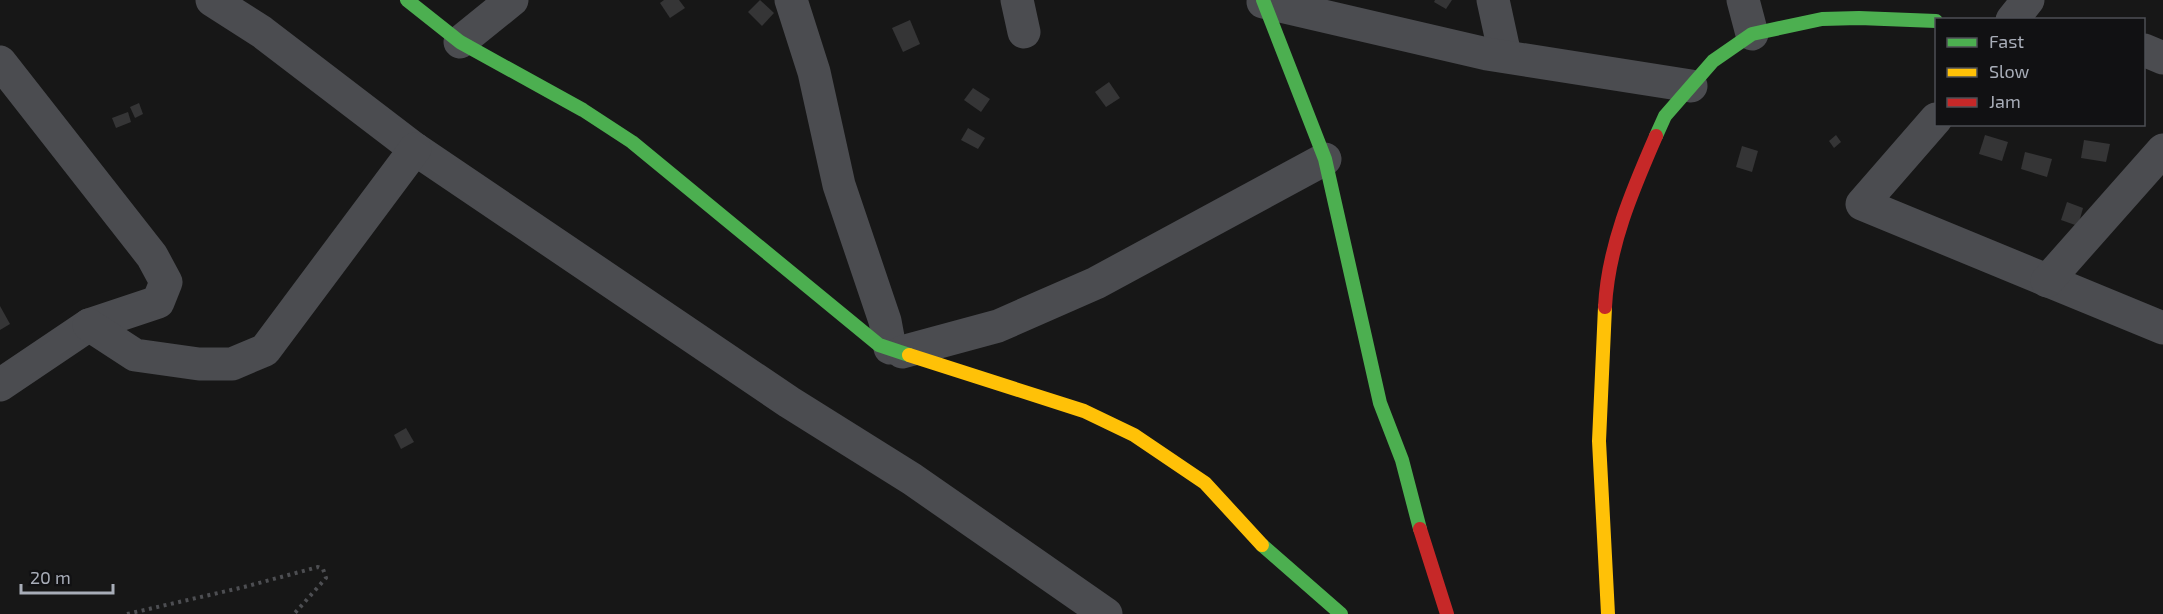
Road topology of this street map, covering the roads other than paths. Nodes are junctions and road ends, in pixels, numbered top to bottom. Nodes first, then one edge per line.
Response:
1 (212, 0) edge
2 (407, 0) edge
3 (512, 0) edge
4 (791, 0) edge
5 (1017, 0) edge
6 (1493, 0) edge
7 (1743, 0) edge
8 (2028, 0) edge
9 (1263, 1) edge
10 (2014, 18) edge
11 (1935, 21) edge
12 (1024, 32) dead end
13 (1752, 34) junction
14 (460, 42) junction
15 (2145, 50) edge
16 (1505, 55) junction
17 (2163, 58) edge
18 (0, 62) edge
19 (1690, 86) junction
20 (1935, 120) edge
21 (415, 149) junction
22 (2163, 150) edge
23 (1325, 159) junction
24 (2047, 281) junction
25 (89, 325) junction
26 (2163, 328) edge
27 (896, 350) junction
28 (0, 386) edge
29 (1106, 614) edge
30 (1341, 614) edge
31 (1447, 614) edge
32 (1608, 614) edge

1 - 21 street
2 - 14 street
3 - 14 street
4 - 27 street
5 - 12 street
6 - 16 street
7 - 13 street
8 - 10 street
9 - 16 street
9 - 23 street
11 - 13 street
13 - 19 street
14 - 27 street
15 - 17 street
16 - 19 street
18 - 25 street
19 - 32 street
20 - 24 street
21 - 25 street
21 - 29 street
22 - 24 street
23 - 27 street
23 - 31 street
24 - 26 street
25 - 28 street
27 - 30 street

